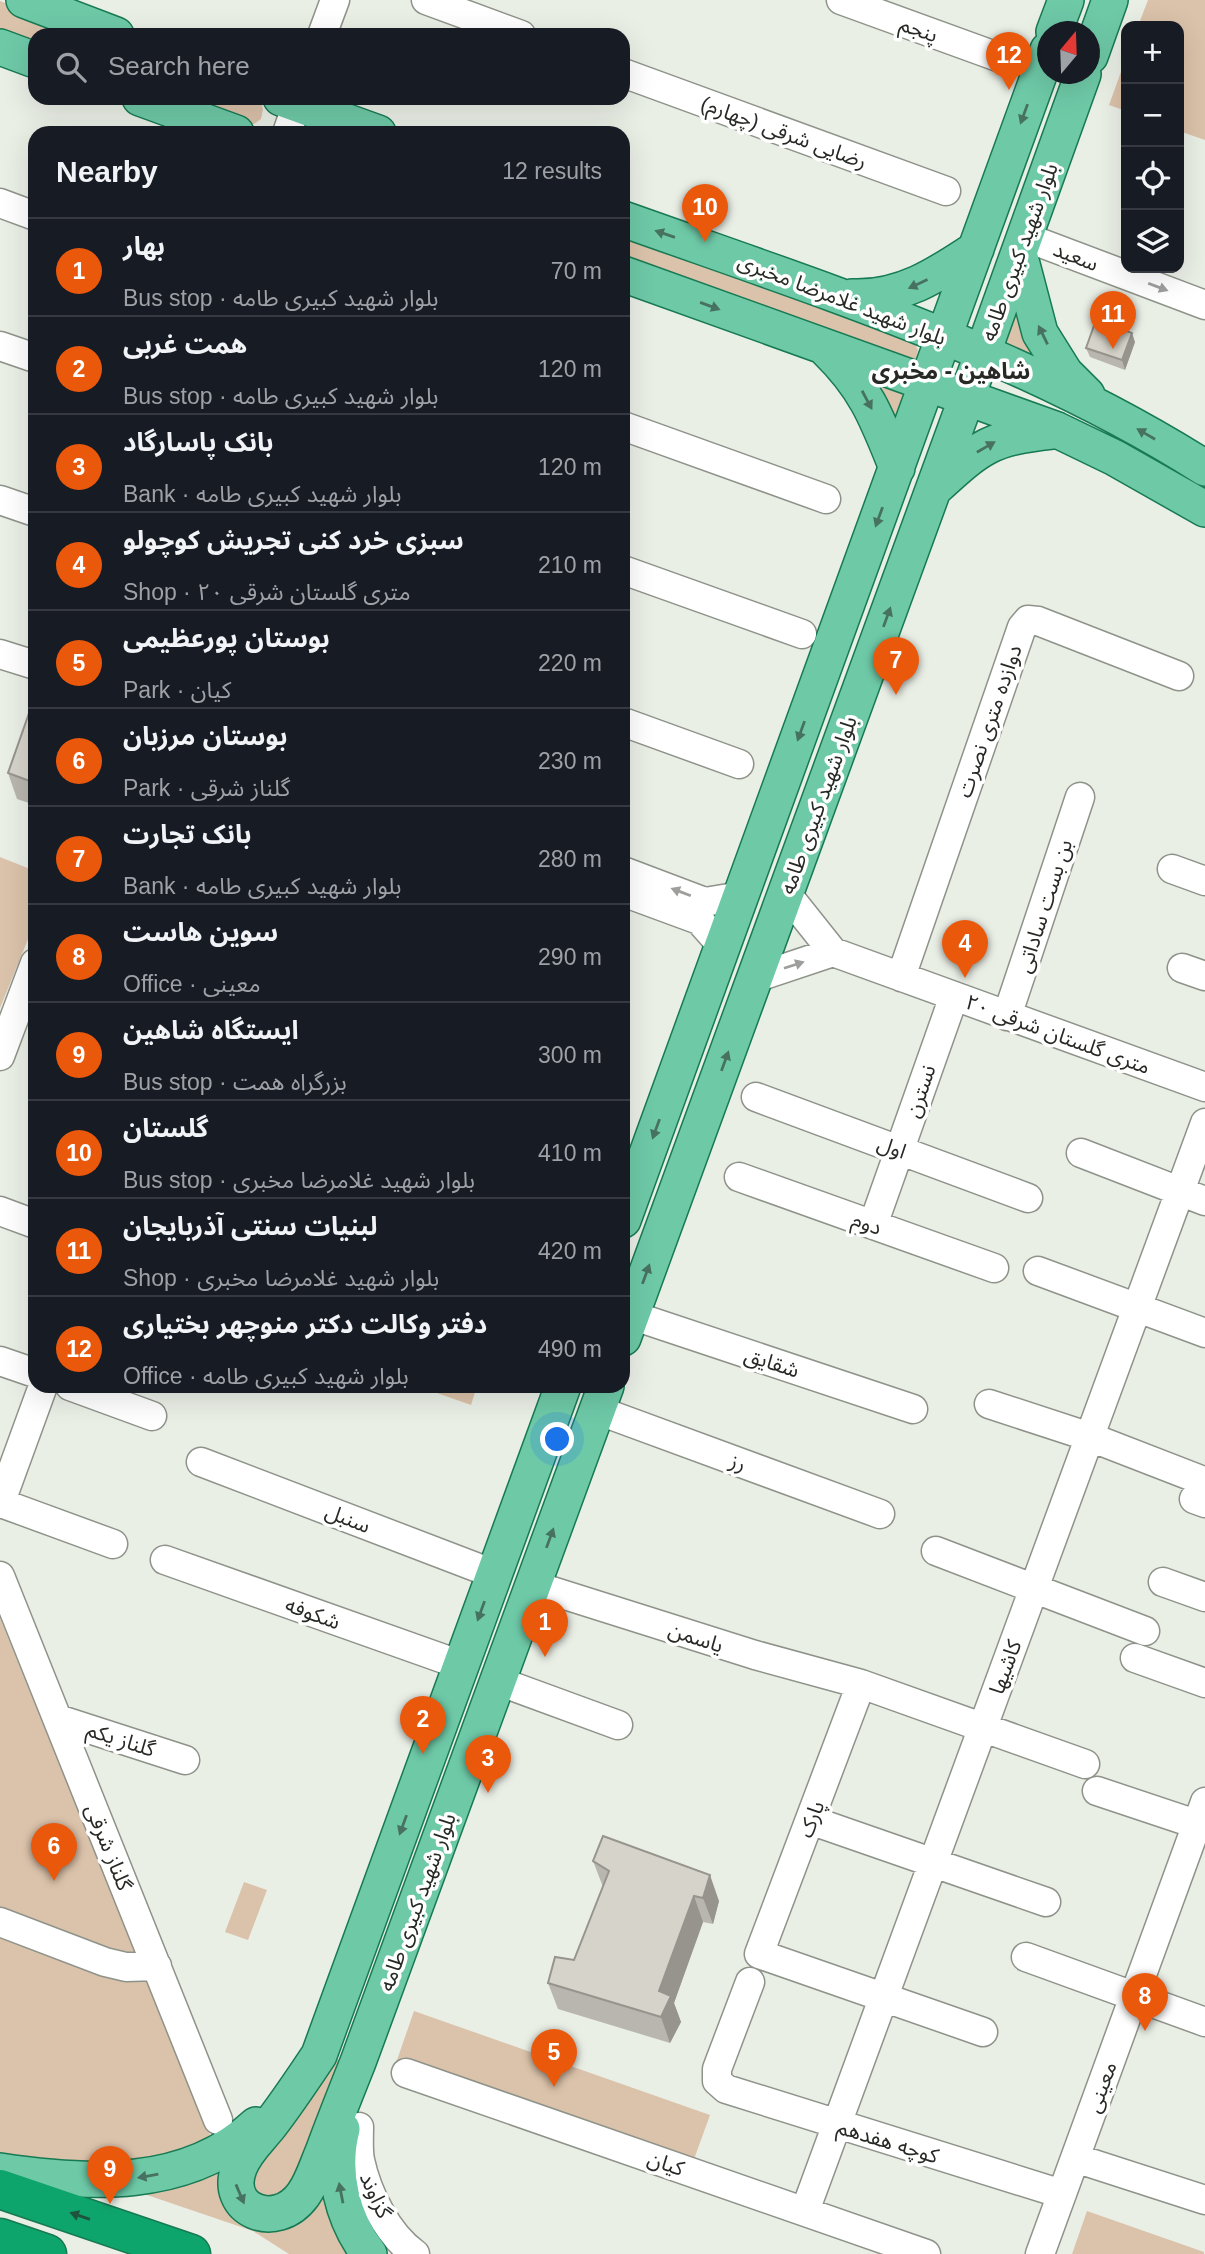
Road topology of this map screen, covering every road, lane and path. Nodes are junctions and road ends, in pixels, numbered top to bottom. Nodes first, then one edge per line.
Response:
1 (24, 0) edge
2 (335, 0) edge
3 (426, 0) edge
4 (841, 0) edge
5 (1066, 0) edge
6 (1110, 0) edge
7 (1058, 21) edge
8 (98, 28) edge
9 (325, 28) edge
10 (502, 28) edge
11 (1100, 28) edge
12 (0, 47) edge
13 (28, 57) edge
14 (998, 57) dead end
15 (630, 75) edge
16 (1037, 80) edge
17 (1079, 84) edge
18 (159, 105) edge
19 (291, 108) edge
20 (217, 126) edge
21 (354, 126) edge
22 (946, 191) dead end
23 (0, 203) edge
24 (28, 213) edge
25 (630, 221) edge
26 (1022, 245) junction
27 (976, 249) junction
28 (630, 277) edge
29 (843, 297) junction
30 (1205, 304) edge
31 (944, 337) junction
32 (0, 346) edge
33 (824, 348) junction
34 (983, 353) junction
35 (28, 356) edge
36 (927, 384) junction
37 (967, 398) junction
38 (1100, 407) junction
39 (630, 429) edge
40 (1057, 430) junction
41 (897, 468) junction
42 (1205, 468) edge
43 (934, 490) junction
44 (826, 499) dead end
45 (0, 500) edge
46 (1205, 509) edge
47 (28, 510) edge
48 (630, 573) edge
49 (802, 634) dead end
50 (0, 654) edge
51 (28, 663) edge
52 (1179, 676) dead end
53 (630, 725) edge
54 (739, 764) dead end
55 (1080, 797) dead end
56 (1172, 869) dead end
57 (630, 874) edge
58 (1205, 881) edge
59 (786, 893) junction
60 (630, 895) edge
61 (741, 896) junction
62 (723, 947) junction
63 (833, 952) junction
64 (901, 977) junction
65 (755, 978) junction
66 (28, 982) edge
67 (954, 996) junction
68 (1007, 1016) junction
69 (0, 1056) edge
70 (1205, 1087) edge
71 (756, 1097) dead end
72 (1205, 1123) edge
73 (900, 1150) junction
74 (1080, 1153) dead end
75 (739, 1177) dead end
76 (1192, 1196) edge
77 (1028, 1198) dead end
78 (630, 1201) edge
79 (0, 1211) edge
80 (28, 1221) edge
81 (873, 1225) junction
82 (994, 1268) dead end
83 (1038, 1271) dead end
84 (1137, 1308) junction
85 (630, 1319) edge
86 (630, 1328) edge
87 (1205, 1333) edge
88 (0, 1361) edge
89 (28, 1371) edge
90 (40, 1393) edge
91 (89, 1393) edge
92 (560, 1393) edge
93 (601, 1398) edge
94 (989, 1404) dead end
95 (913, 1409) dead end
96 (152, 1416) dead end
97 (1090, 1437) junction
98 (201, 1462) dead end
99 (1200, 1494) edge
100 (0, 1504) edge
101 (880, 1514) dead end
102 (113, 1544) dead end
103 (936, 1551) dead end
104 (165, 1560) dead end
105 (494, 1574) junction
106 (0, 1576) edge
107 (1163, 1582) dead end
108 (533, 1585) junction
109 (1034, 1588) junction
110 (1205, 1597) edge
111 (1145, 1631) dead end
112 (1135, 1658) dead end
113 (461, 1665) junction
114 (498, 1681) junction
115 (1205, 1683) edge
116 (861, 1684) junction
117 (58, 1719) junction
118 (618, 1724) dead end
119 (983, 1727) junction
120 (185, 1760) dead end
121 (1086, 1764) dead end
122 (1097, 1791) dead end
123 (1202, 1818) edge
124 (810, 1820) junction
125 (933, 1862) junction
126 (1046, 1902) dead end
127 (0, 1922) edge
128 (1026, 1957) dead end
129 (157, 1966) junction
130 (750, 1982) dead end
131 (1134, 1996) junction
132 (883, 1997) junction
133 (1205, 2022) edge
134 (984, 2032) dead end
135 (319, 2055) junction
136 (358, 2062) junction
137 (406, 2073) dead end
138 (218, 2120) dead end
139 (836, 2125) junction
140 (359, 2127) dead end
141 (1075, 2158) junction
142 (0, 2171) edge
143 (0, 2189) edge
144 (1062, 2194) junction
145 (1205, 2200) edge
146 (804, 2211) junction
147 (0, 2238) edge
148 (47, 2254) edge
149 (191, 2254) edge
150 (369, 2254) edge
151 (415, 2254) edge
152 (926, 2254) edge
153 (1040, 2254) edge

1 - 8 main road
2 - 9 street
3 - 10 street
4 - 14 street, پنجم
5 - 7 main road
6 - 11 main road
12 - 13 main road
15 - 22 street, رضایی شرقی (چهارم)
16 -> 27 main road, بلوار شهید کبیری طامه
17 - 26 main road, بلوار شهید کبیری طامه
18 - 20 main road
19 - 21 main road
23 - 24 street
29 -> 25 main road, بلوار شهید غلامرضا مخبری
26 -> 30 street, سعید
26 - 34 main road, بلوار شهید کبیری طامه
38 -> 26 main road
27 -> 29 main road
27 - 31 main road, بلوار شهید کبیری طامه
28 -> 33 main road
29 - 31 main road, بلوار شهید غلامرضا مخبری
31 - 34 main road, بلوار شهید غلامرضا مخبری
31 - 36 main road, بلوار شهید کبیری طامه
32 - 35 street
33 - 36 main road
33 -> 41 main road
34 - 37 main road, بلوار شهید کبیری طامه
34 - 38 main road, بلوار شهید غلامرضا مخبری
36 - 37 main road
36 - 41 main road, بلوار شهید کبیری طامه
37 - 40 main road
37 - 43 main road, بلوار شهید کبیری طامه
42 -> 38 main road, بلوار شهید غلامرضا مخبری
39 - 44 street
43 -> 40 main road
40 - 46 main road
41 -> 61 main road, بلوار شهید کبیری طامه
59 -> 43 main road, بلوار شهید کبیری طامه
45 - 47 street
48 - 49 street
50 - 51 street
52 - 64 street, دوازده متری نصرت
53 - 54 street
55 - 68 street, بن بست ساداتی
56 - 58 street
61 -> 57 street
59 - 63 street
59 - 65 main road, بلوار شهید کبیری طامه
60 - 62 street
61 - 62 main road, بلوار شهید کبیری طامه
62 -> 78 main road, بلوار شهید کبیری طامه
63 - 64 street, ۲۰ متری گلستان شرقی
65 -> 63 street
64 - 67 street, ۲۰ متری گلستان شرقی
85 -> 65 main road, بلوار شهید کبیری طامه
66 - 69 street
67 - 68 street, ۲۰ متری گلستان شرقی
67 - 73 street, نسترن
68 - 70 street, ۲۰ متری گلستان شرقی
71 - 73 street, اول
72 - 76 street, کاشیها
73 - 77 street, اول
73 - 81 street, نسترن
74 - 76 street
75 - 81 street, دوم
76 - 84 street, کاشیها
79 - 80 street
81 - 82 street, دوم
83 - 84 street
84 - 87 street
84 - 97 street, کاشیها
86 - 95 street, شقایق
88 - 89 street
90 - 100 street
91 - 96 street
92 - 105 main road, بلوار شهید کبیری طامه
93 - 101 street, رز
108 -> 93 main road, بلوار شهید کبیری طامه
94 - 97 street
97 - 99 street
97 - 109 street, کاشیها
98 - 105 street, سنبل
100 - 102 street
103 - 109 street
104 - 113 street, شکوفه
105 -> 113 main road, بلوار شهید کبیری طامه
106 - 117 street, گلناز شرقی
107 - 110 street
108 - 114 main road, بلوار شهید کبیری طامه
108 - 116 street, یاسمن
109 - 111 street
109 - 119 street, کاشیها
112 - 115 street
113 -> 135 main road, بلوار شهید کبیری طامه
114 - 118 street
114 - 136 main road, بلوار شهید کبیری طامه
116 - 119 street, یاسمن
116 - 124 street, پارک
117 - 120 street, گلناز یکم
117 - 129 street, گلناز شرقی
119 - 121 street, یاسمن
119 - 125 street, کاشیها
122 - 123 street
123 - 131 street, معینی
124 - 125 street
124 - 132 street, پارک
125 - 126 street
125 - 132 street, کاشیها
127 - 129 street
128 - 131 street
129 - 138 street, گلناز شرقی
130 - 139 street, کوچه هفدهم
131 - 133 street
131 - 141 street, معینی
132 - 134 street
132 - 139 street, کاشیها
135 -> 136 main road
135 -> 142 main road
150 -> 136 main road
137 - 146 street, کیان
139 - 144 street, کوچه هفدهم
139 - 146 street, کاشیها
140 - 151 street, گزاوند
141 - 144 street, معینی
141 - 145 street
149 -> 143 highway
144 - 153 street, معینی
146 - 152 street, کیان
147 - 148 highway

